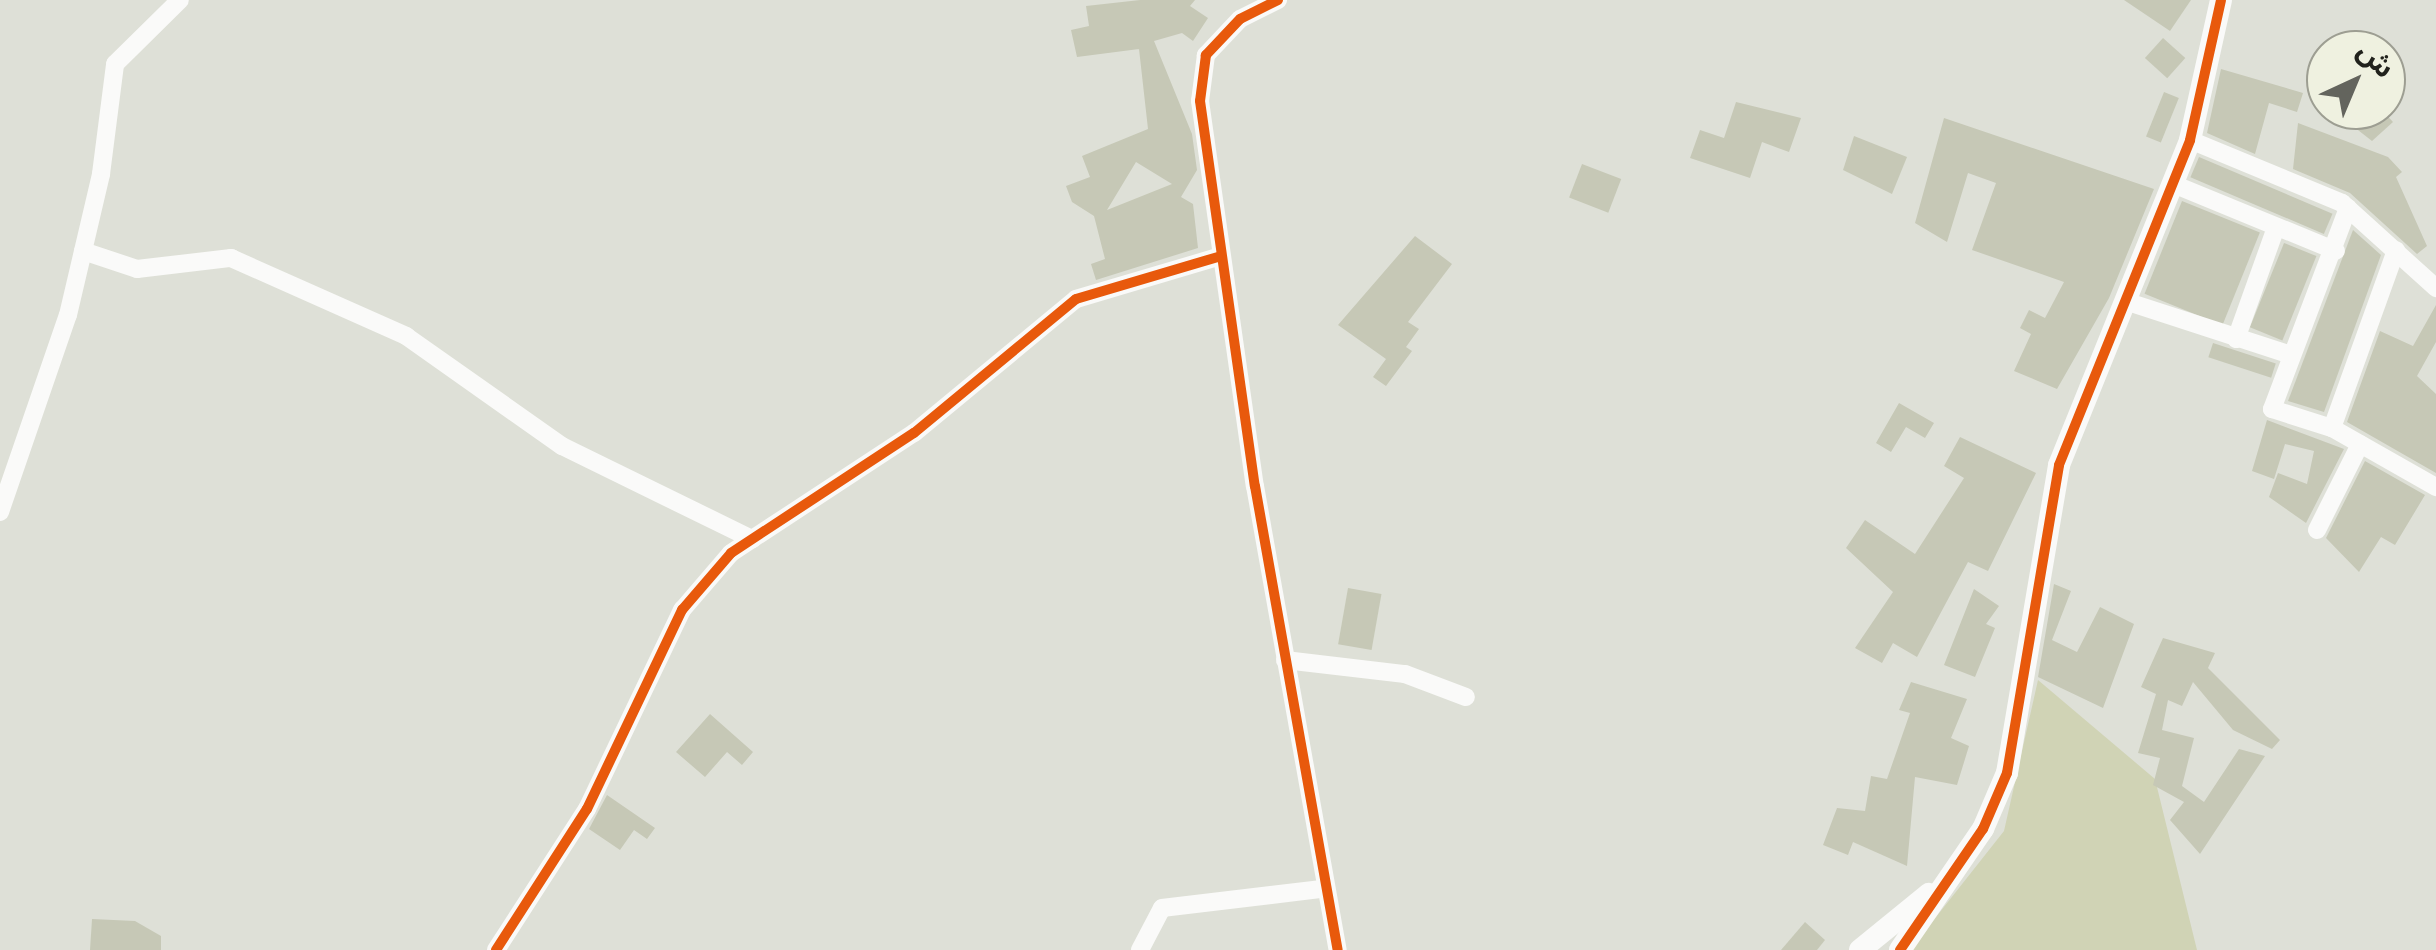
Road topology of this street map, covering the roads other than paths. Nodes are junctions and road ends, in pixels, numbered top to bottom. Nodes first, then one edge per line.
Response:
1 (180, 0) edge
2 (1278, 0) edge
3 (2220, 0) edge
4 (2190, 140) junction
5 (2172, 184) junction
6 (2348, 208) junction
7 (2276, 226) junction
8 (2396, 250) junction
9 (83, 251) junction
10 (2336, 251) junction
11 (1218, 257) junction
12 (2436, 288) edge
13 (2125, 300) junction
14 (2236, 340) junction
15 (2291, 355) junction
16 (2332, 428) junction
17 (2360, 444) junction
18 (2436, 487) edge
19 (0, 512) edge
20 (2317, 530) dead end
21 (752, 539) junction
22 (1286, 660) junction
23 (1466, 697) dead end
24 (1955, 873) junction
25 (1322, 889) junction
26 (496, 950) edge
27 (1140, 950) edge
28 (1338, 950) edge
29 (1860, 950) edge
30 (1900, 950) edge

1 - 9 street
2 - 11 street
3 - 4 street
4 - 5 street
4 - 6 street
5 - 7 street
5 - 13 street
6 - 8 street
6 - 10 street
7 - 10 street
7 - 14 street
8 - 12 street
8 - 16 street
9 - 19 street
9 - 21 street
10 - 15 street
11 - 21 street
11 - 22 street
13 - 14 street
13 - 24 street
14 - 15 street
15 - 16 street
16 - 17 street
17 - 18 street
17 - 20 street
21 - 26 street
22 - 23 street
22 - 25 street
24 - 29 street
24 - 30 street
25 - 27 street
25 - 28 street

